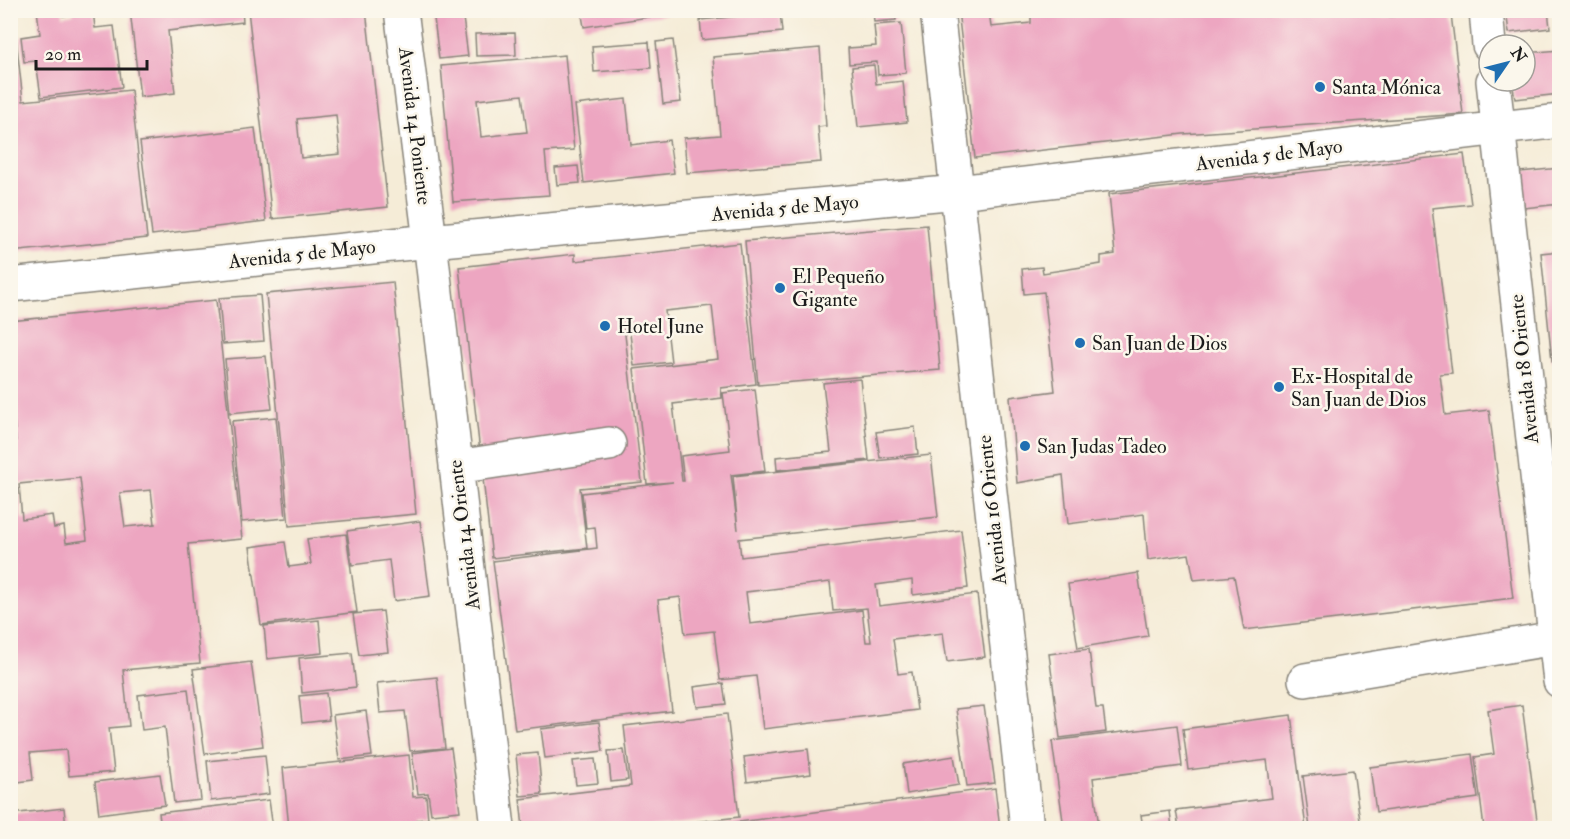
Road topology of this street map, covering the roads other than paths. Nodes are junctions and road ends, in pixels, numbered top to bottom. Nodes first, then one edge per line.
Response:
1 (401, 10) edge
2 (937, 10) edge
3 (1486, 10) edge
4 (1488, 33) edge
5 (1493, 93) edge
6 (1560, 122) edge
7 (1497, 128) junction
8 (958, 192) junction
9 (429, 241) junction
10 (10, 285) edge
11 (609, 444) dead end
12 (456, 467) junction
13 (1555, 638) junction
14 (1305, 680) dead end
15 (1560, 681) edge
16 (498, 828) edge
17 (1027, 828) edge

1 - 9 street, Avenida 14 Poniente
2 - 8 street, Avenida 16 Oriente
3 - 4 street
5 - 7 street, Avenida 18 Oriente
6 - 7 street, Avenida 5 de Mayo
7 - 8 street, Avenida 5 de Mayo
7 - 13 street, Avenida 18 Oriente
8 - 9 street, Avenida 5 de Mayo
8 - 17 street, Avenida 16 Oriente
9 - 10 street, Avenida 5 de Mayo
9 - 12 street, Avenida 14 Oriente
11 - 12 street
12 - 16 street, Avenida 14 Oriente
13 - 14 street
13 - 15 street, Avenida 18 Oriente

